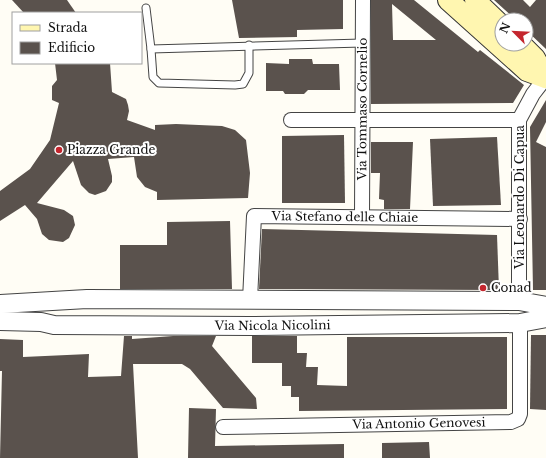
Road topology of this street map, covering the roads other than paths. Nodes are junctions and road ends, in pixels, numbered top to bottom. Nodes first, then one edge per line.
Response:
1 (363, 0) edge
2 (448, 0) edge
3 (476, 0) edge
4 (146, 8) dead end
5 (494, 18) edge
6 (362, 43) junction
7 (249, 45) junction
8 (151, 49) junction
9 (529, 52) edge
10 (546, 78) edge
11 (291, 120) dead end
12 (362, 120) junction
13 (519, 120) junction
14 (362, 217) junction
15 (520, 219) junction
16 (250, 300) junction
17 (46, 301) junction
18 (520, 301) junction
19 (0, 304) edge
20 (546, 306) edge
21 (546, 318) edge
22 (0, 321) edge
23 (41, 322) junction
24 (520, 323) junction
25 (223, 427) dead end

1 - 6 street, Via Tommaso Cornelio
2 - 10 main road
3 - 5 main road
4 - 8 lane
6 - 7 lane
6 - 12 street, Via Tommaso Cornelio
7 - 8 lane
7 - 8 lane
9 - 10 main road
10 - 13 street, Via Leonardo Di Capua
11 - 12 street
12 - 13 street
12 - 14 street, Via Tommaso Cornelio
13 - 15 street, Via Leonardo Di Capua
14 - 15 street, Via Stefano delle Chiaie
14 - 16 street, Via Stefano delle Chiaie
15 - 18 street, Via Leonardo Di Capua
16 - 17 street, Via Nicola Nicolini
16 - 18 street, Via Nicola Nicolini
17 - 19 street, Via Nicola Nicolini
17 - 23 street
18 - 20 street, Via Nicola Nicolini
18 - 24 street
21 - 24 street, Via Nicola Nicolini
22 - 23 street, Via Nicola Nicolini
23 - 24 street, Via Nicola Nicolini
24 - 25 street, Via Antonio Genovesi

